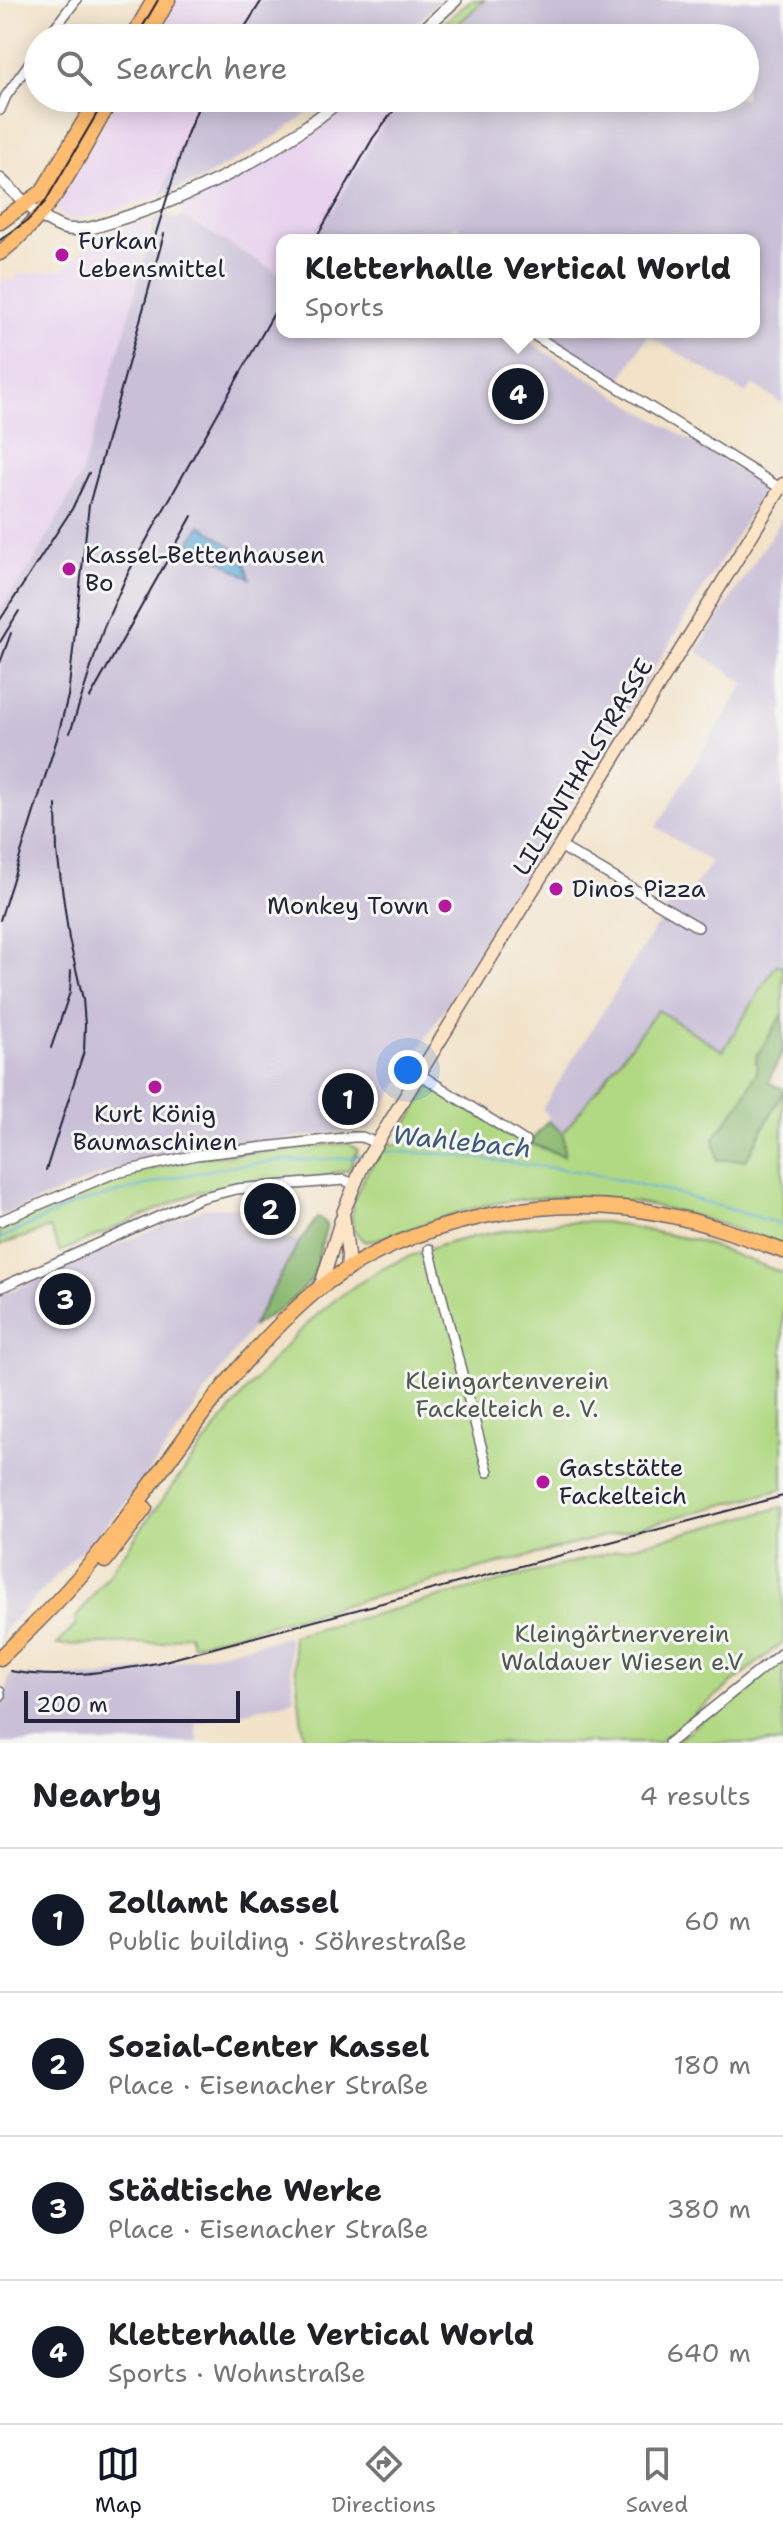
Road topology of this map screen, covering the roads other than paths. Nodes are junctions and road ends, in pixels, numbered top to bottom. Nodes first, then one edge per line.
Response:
1 (76, 0) edge
2 (168, 0) edge
3 (456, 0) edge
4 (152, 1) edge
5 (58, 24) edge
6 (140, 24) edge
7 (155, 24) edge
8 (429, 24) edge
9 (24, 71) edge
10 (0, 110) edge
11 (90, 112) edge
12 (104, 112) edge
13 (326, 112) edge
14 (0, 179) edge
15 (28, 204) junction
16 (42, 215) junction
17 (0, 222) edge
18 (0, 253) edge
19 (539, 338) edge
20 (782, 486) edge
21 (560, 846) junction
22 (698, 927) dead end
23 (421, 1075) junction
24 (526, 1142) dead end
25 (373, 1149) junction
26 (354, 1184) junction
27 (343, 1213) junction
28 (0, 1221) edge
29 (345, 1237) junction
30 (332, 1247) junction
31 (429, 1249) dead end
32 (783, 1251) edge
33 (378, 1254) junction
34 (783, 1261) edge
35 (344, 1277) junction
36 (0, 1288) edge
37 (316, 1291) junction
38 (488, 1472) dead end
39 (783, 1652) edge
40 (3, 1661) edge
41 (669, 1743) edge

1 - 5 street
2 - 7 main road
3 - 8 street
4 - 6 main road
9 - 10 street
11 - 15 main road
12 - 16 main road
13 - 16 street
14 - 15 street
15 - 16 street
15 - 17 main road
16 - 18 main road
19 - 20 street
20 - 21 main road, LILIENTHALSTRASSE
21 - 22 street
21 - 23 main road, LILIENTHALSTRASSE
23 - 24 street
23 - 25 main road, LILIENTHALSTRASSE
25 - 26 main road, LILIENTHALSTRASSE
25 - 28 street
26 - 27 main road, LILIENTHALSTRASSE
26 - 36 street
27 - 29 main road, LILIENTHALSTRASSE
27 - 30 main road
29 - 33 main road
29 - 35 main road, LILIENTHALSTRASSE
30 - 35 main road
30 - 37 main road
31 - 38 street
32 - 33 main road
33 - 35 main road
34 - 35 main road
35 - 37 main road
35 - 40 main road
37 - 40 main road
39 - 41 street

